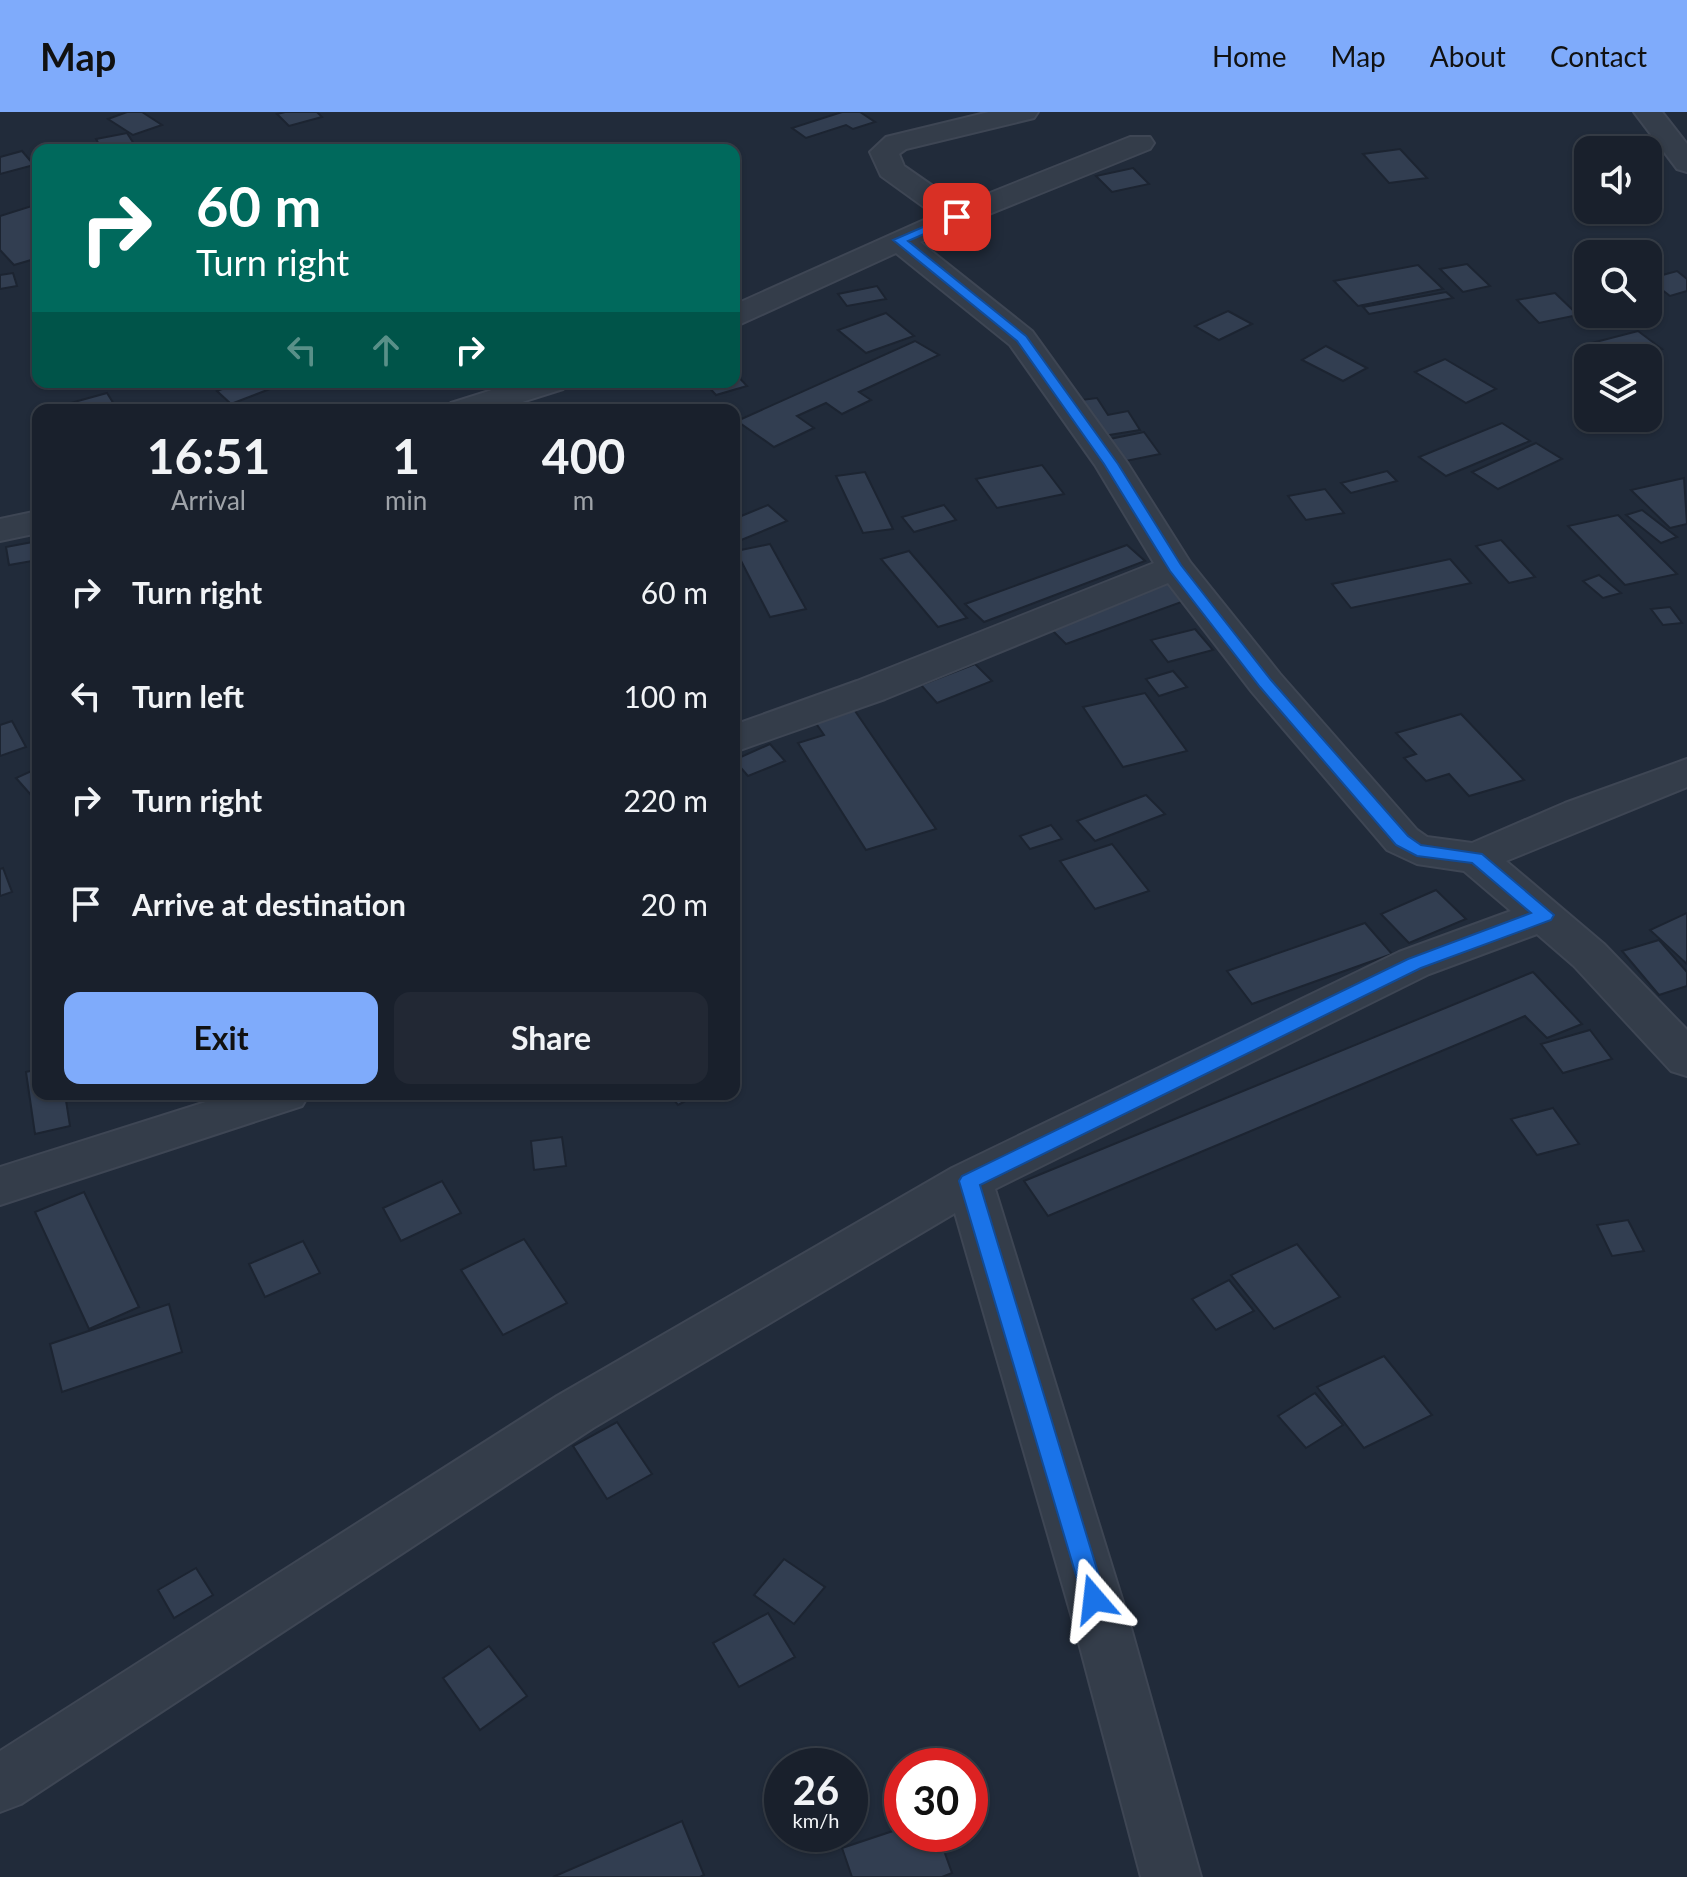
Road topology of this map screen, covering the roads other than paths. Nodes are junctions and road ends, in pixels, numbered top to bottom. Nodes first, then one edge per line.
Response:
1 (1024, 112) edge
2 (1648, 112) edge
3 (1140, 143) dead end
4 (1687, 163) edge
5 (957, 217) junction
6 (899, 240) junction
7 (740, 315) edge
8 (532, 388) edge
9 (482, 404) edge
10 (32, 523) edge
11 (0, 530) edge
12 (1175, 567) junction
13 (740, 737) edge
14 (1687, 772) edge
15 (1476, 858) junction
16 (1545, 915) junction
17 (1687, 1059) edge
18 (267, 1100) edge
19 (969, 1181) junction
20 (0, 1186) edge
21 (0, 1784) edge
22 (1171, 1877) edge

1 - 5 street
2 - 4 street
3 - 5 street
5 - 6 street
6 - 7 street
6 - 12 street
8 - 9 street
10 - 11 street
12 - 13 street
12 - 15 street
14 - 15 street
15 - 16 street
16 - 17 street
16 - 19 street
18 - 20 street
19 - 21 street
19 - 22 street

